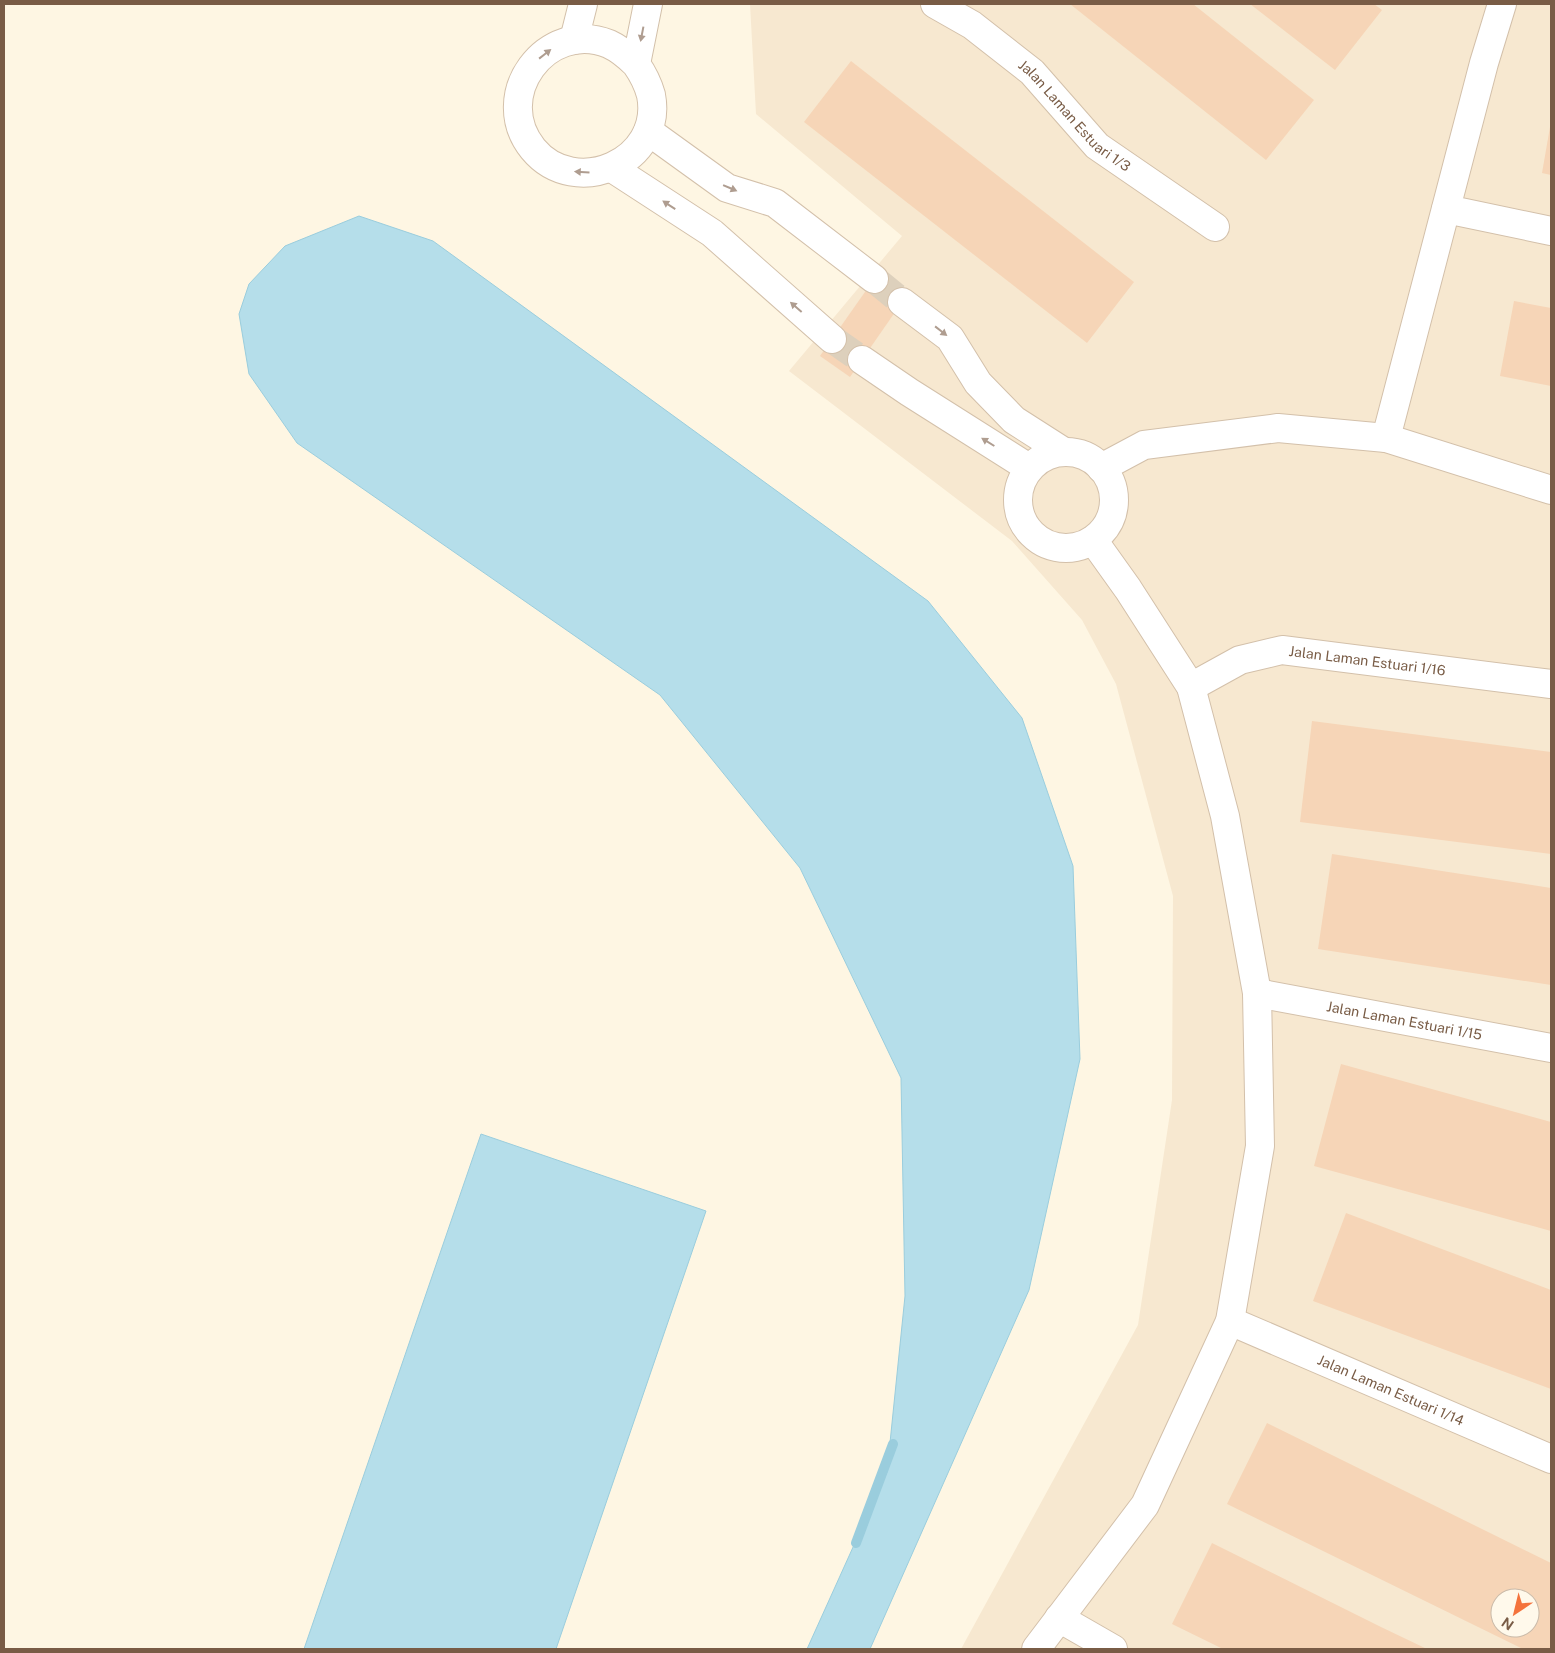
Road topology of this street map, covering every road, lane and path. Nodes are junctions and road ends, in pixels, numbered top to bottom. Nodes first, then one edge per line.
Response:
1 (583, 4) edge
2 (648, 4) edge
3 (935, 4) edge
4 (1502, 4) edge
5 (574, 40) junction
6 (636, 64) junction
7 (648, 131) junction
8 (612, 168) junction
9 (1446, 209) junction
10 (1215, 227) dead end
11 (1551, 231) edge
12 (874, 279) tunnel mouth
13 (902, 302) tunnel mouth
14 (832, 339) tunnel mouth
15 (862, 360) tunnel mouth
16 (1386, 438) junction
17 (1064, 452) junction
18 (1029, 468) junction
19 (1101, 468) junction
20 (1551, 490) edge
21 (1092, 540) junction
22 (1551, 684) edge
23 (1190, 687) junction
24 (1257, 993) junction
25 (1551, 1048) edge
26 (1230, 1321) junction
27 (1551, 1459) edge
28 (1059, 1618) junction
29 (1036, 1649) edge
30 (1112, 1649) edge

1 - 5 street
2 -> 6 street
3 - 10 street, Jalan Laman Estuari 1/3
4 - 9 street
5 - 6 street
8 -> 5 street
6 - 7 street
7 - 8 street
7 -> 12 street
14 -> 8 street
9 - 11 street
9 - 16 street
13 -> 17 street
18 -> 15 street
16 - 19 street
16 - 20 street
17 - 18 street
17 - 19 street
18 - 21 street
19 - 21 street
21 - 23 street
22 - 23 street, Jalan Laman Estuari 1/16
23 - 24 street
24 - 25 street, Jalan Laman Estuari 1/15
24 - 26 street
26 - 27 street, Jalan Laman Estuari 1/14
26 - 28 street
28 - 29 street
28 - 30 street

